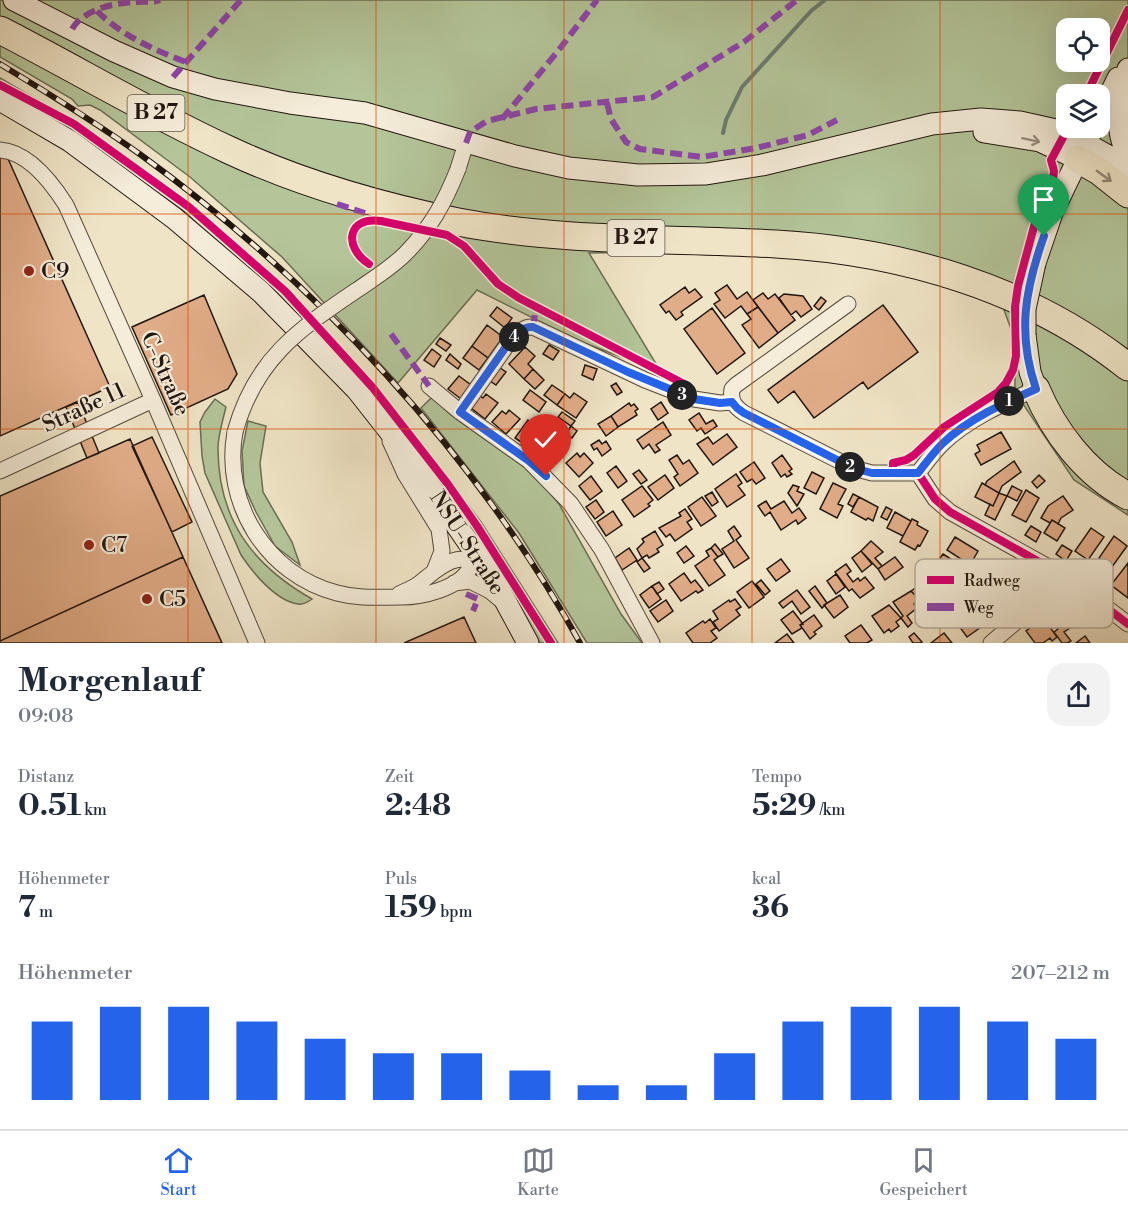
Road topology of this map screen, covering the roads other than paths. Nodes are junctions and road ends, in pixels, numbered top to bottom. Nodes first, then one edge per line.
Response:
1 (14, 0) edge
2 (0, 30) edge
3 (1125, 67) edge
4 (1109, 84) edge
5 (1110, 96) edge
6 (0, 100) edge
7 (1056, 121) edge
8 (1042, 126) junction
9 (890, 135) junction
10 (466, 143) junction
11 (1086, 143) edge
12 (0, 150) edge
13 (1128, 159) edge
14 (1128, 167) edge
15 (1128, 194) edge
16 (848, 304) dead end
17 (1128, 367) edge
18 (429, 386) dead end
19 (1036, 389) junction
20 (153, 400) junction
21 (732, 402) junction
22 (460, 412) junction
23 (380, 419) junction
24 (1086, 463) junction
25 (0, 471) edge
26 (918, 473) junction
27 (1128, 487) edge
28 (1128, 496) edge
29 (475, 556) junction
30 (1034, 559) edge
31 (435, 569) junction
32 (454, 583) junction
33 (394, 597) junction
34 (508, 605) junction
35 (1113, 613) edge
36 (1128, 624) edge
37 (1009, 628) edge
38 (257, 643) edge
39 (528, 643) edge
40 (652, 643) edge
41 (991, 643) edge

1 - 10 street
2 - 17 highway, B 27
3 - 4 street
3 - 5 street
3 - 13 street
6 - 23 street, NSU-Straße
7 - 8 street
8 - 9 street
8 - 11 street
9 - 10 street
9 -> 11 street
10 - 33 street, bridge
11 - 14 street
11 -> 15 highway
11 - 19 street, bridge
12 - 20 street, C-Straße
16 - 21 street
18 - 22 street
19 - 24 highway
19 - 26 street
20 - 25 street, Straße 11
20 - 38 street, C-Straße
21 - 22 street
21 - 26 street
22 - 40 street
23 - 29 street, NSU-Straße
23 - 31 street
24 - 27 highway
24 - 28 highway
26 - 30 street
29 - 31 street
29 - 32 street
29 - 34 street, NSU-Straße
31 - 33 street
32 - 33 street
32 - 34 street
34 - 39 street, NSU-Straße
35 - 36 street
37 - 41 street

